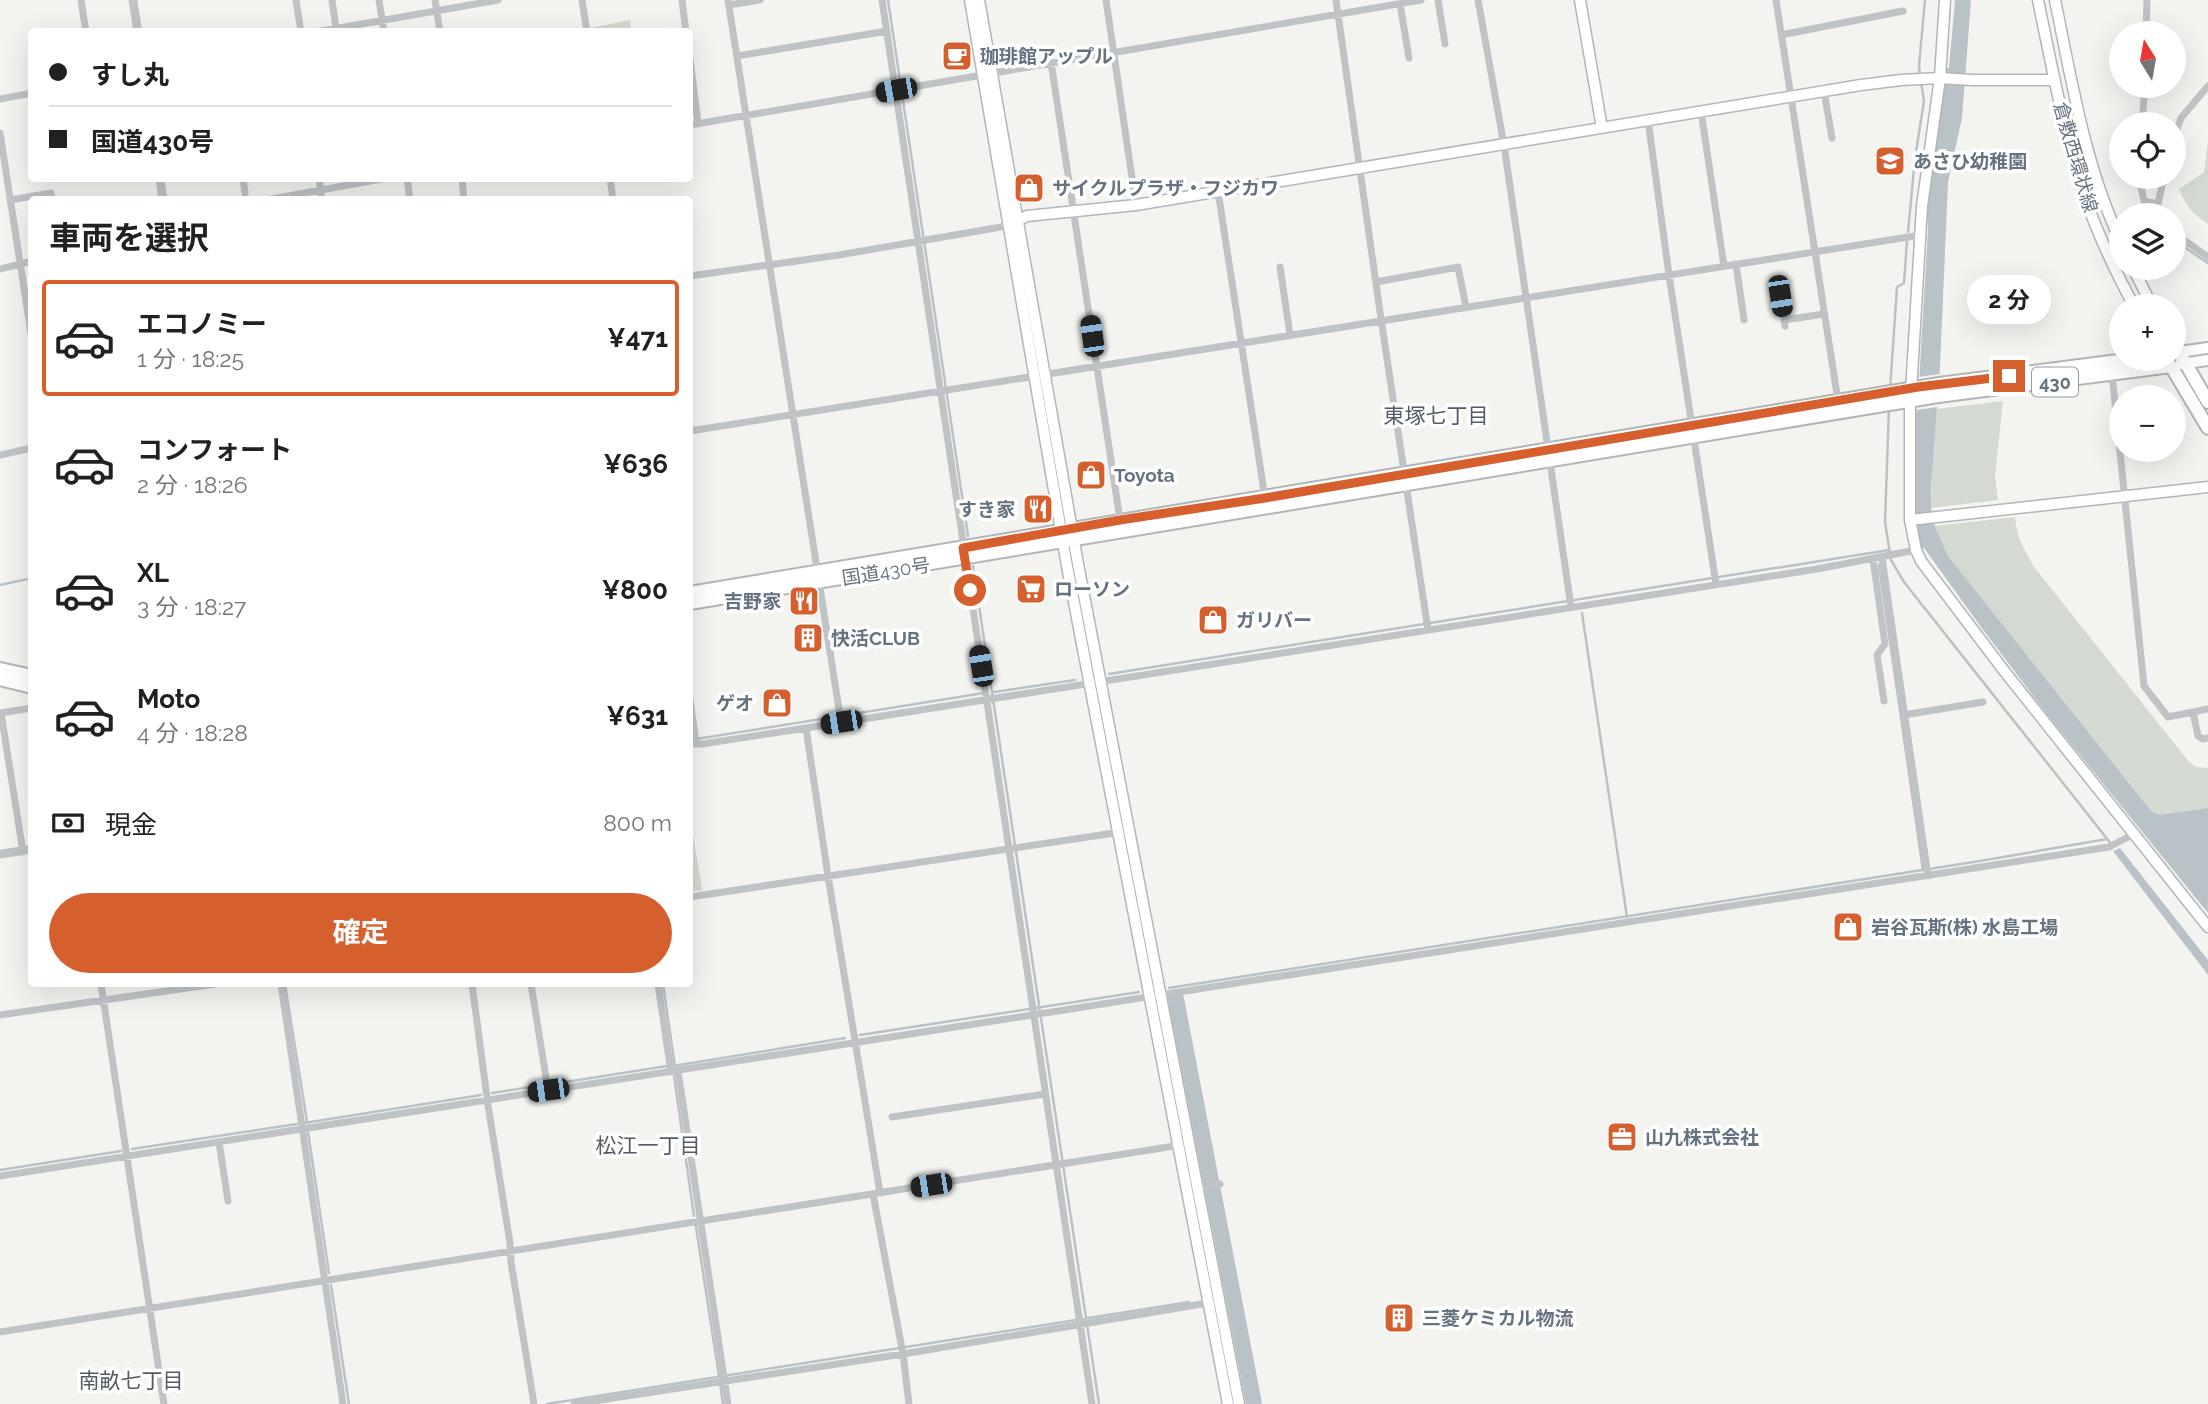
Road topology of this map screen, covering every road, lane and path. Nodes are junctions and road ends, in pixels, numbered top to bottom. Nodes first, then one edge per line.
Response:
1 (83, 0) edge
2 (132, 0) edge
3 (296, 0) edge
4 (332, 0) edge
5 (379, 0) edge
6 (435, 0) edge
7 (498, 0) edge
8 (582, 0) edge
9 (682, 0) edge
10 (760, 0) edge
11 (882, 0) edge
12 (970, 0) edge
13 (979, 0) edge
14 (1106, 0) edge
15 (1336, 0) edge
16 (1420, 0) edge
17 (1438, 0) edge
18 (1478, 0) edge
19 (1580, 0) edge
20 (1776, 0) edge
21 (1945, 0) edge
22 (2038, 0) edge
23 (2055, 0) edge
24 (2147, 0) edge
25 (469, 3) edge
26 (729, 3) edge
27 (1400, 4) junction
28 (437, 11) junction
29 (1903, 12) dead end
30 (1338, 15) junction
31 (383, 20) junction
32 (2146, 21) edge
33 (86, 28) edge
34 (136, 28) edge
35 (300, 28) edge
36 (336, 28) joint
37 (384, 28) edge
38 (439, 28) edge
39 (586, 28) edge
40 (686, 28) edge
41 (887, 31) junction
42 (1781, 35) junction
43 (1445, 44) dead end
44 (1114, 52) junction
45 (737, 56) junction
46 (1409, 58) dead end
47 (1051, 62) junction
48 (987, 73) junction
49 (1942, 78) junction
50 (2055, 80) junction
51 (2208, 86) edge
52 (899, 90) junction
53 (1824, 91) junction
54 (28, 94) edge
55 (1791, 97) junction
56 (0, 99) edge
57 (1701, 111) junction
58 (2186, 112) edge
59 (746, 115) junction
60 (1648, 120) junction
61 (694, 125) edge
62 (1602, 128) junction
63 (0, 133) edge
64 (1832, 138) dead end
65 (1504, 145) junction
66 (1359, 168) junction
67 (244, 182) edge
68 (320, 182) edge
69 (365, 182) edge
70 (2142, 189) edge
71 (321, 190) junction
72 (1218, 191) junction
73 (246, 193) dead end
74 (33, 196) edge
75 (51, 196) edge
76 (288, 196) edge
77 (322, 196) edge
78 (28, 197) edge
79 (10, 200) junction
80 (2153, 203) edge
81 (1136, 205) junction
82 (1074, 211) junction
83 (2109, 212) edge
84 (1013, 222) junction
85 (1921, 235) junction
86 (922, 240) junction
87 (2186, 241) edge
88 (1814, 252) junction
89 (2208, 257) edge
90 (28, 262) edge
91 (19, 264) junction
92 (769, 264) junction
93 (1736, 264) junction
94 (1724, 266) junction
95 (1280, 267) dead end
96 (0, 269) edge
97 (1669, 275) junction
98 (693, 276) edge
99 (1376, 282) junction
100 (2128, 294) edge
101 (1780, 296) dead end
102 (1526, 298) junction
103 (1466, 307) junction
104 (1824, 314) junction
105 (28, 317) edge
106 (1381, 319) junction
107 (1744, 320) dead end
108 (1290, 335) junction
109 (1242, 343) junction
110 (2208, 348) edge
111 (2186, 353) edge
112 (2186, 357) edge
113 (2208, 360) edge
114 (2109, 363) edge
115 (1097, 365) junction
116 (2122, 371) edge
117 (2182, 371) edge
118 (2186, 371) edge
119 (1040, 374) junction
120 (2112, 374) junction
121 (945, 390) junction
122 (1939, 390) junction
123 (1914, 394) junction
124 (1889, 398) junction
125 (1839, 401) junction
126 (2208, 402) edge
127 (793, 414) junction
128 (2208, 428) edge
129 (693, 431) edge
130 (1692, 431) junction
131 (28, 449) edge
132 (0, 455) edge
133 (1549, 455) junction
134 (1404, 479) junction
135 (2208, 488) edge
136 (2125, 497) junction
137 (1265, 498) junction
138 (1912, 519) junction
139 (1120, 520) junction
140 (1067, 535) junction
141 (1916, 550) junction
142 (964, 553) junction
143 (1884, 557) junction
144 (818, 576) junction
145 (1715, 580) junction
146 (693, 593) edge
147 (693, 602) edge
148 (1571, 604) junction
149 (1428, 626) junction
150 (0, 669) edge
151 (28, 675) edge
152 (0, 680) edge
153 (1095, 682) junction
154 (28, 686) edge
155 (989, 696) junction
156 (1884, 701) dead end
157 (1983, 702) dead end
158 (28, 709) edge
159 (2208, 709) edge
160 (2193, 712) junction
161 (1, 713) edge
162 (1904, 715) junction
163 (840, 718) junction
164 (806, 728) junction
165 (2208, 738) edge
166 (694, 741) edge
167 (1124, 831) junction
168 (2134, 834) junction
169 (1013, 848) junction
170 (22, 849) junction
171 (28, 850) edge
172 (0, 855) edge
173 (1927, 871) junction
174 (828, 876) junction
175 (693, 897) edge
176 (2208, 927) edge
177 (102, 987) edge
178 (169, 987) edge
179 (281, 987) edge
180 (472, 987) edge
181 (531, 987) edge
182 (659, 987) edge
183 (1155, 996) junction
184 (104, 1000) junction
185 (1036, 1012) junction
186 (0, 1015) edge
187 (855, 1042) junction
188 (675, 1071) junction
189 (548, 1090) junction
190 (1045, 1094) junction
191 (488, 1099) junction
192 (892, 1117) dead end
193 (303, 1129) junction
194 (219, 1142) junction
195 (1184, 1144) junction
196 (128, 1157) junction
197 (1061, 1164) junction
198 (0, 1176) edge
199 (1220, 1184) dead end
200 (1197, 1188) junction
201 (877, 1193) junction
202 (228, 1201) dead end
203 (701, 1221) junction
204 (510, 1251) junction
205 (324, 1281) junction
206 (1214, 1302) junction
207 (151, 1308) junction
208 (1083, 1322) junction
209 (0, 1332) edge
210 (902, 1350) junction
211 (722, 1379) junction
212 (164, 1404) edge
213 (343, 1404) edge
214 (534, 1404) edge
215 (575, 1404) edge
216 (728, 1404) edge
217 (909, 1404) edge
218 (1092, 1404) edge
219 (1228, 1404) edge
220 (1239, 1404) edge

1 - 33 street
2 - 34 street
3 - 35 street
4 - 36 street
5 - 31 street
6 - 28 street
7 - 25 street
8 - 39 street
9 - 40 street
10 - 26 street
11 - 41 street
12 - 48 street
13 - 48 street
14 - 44 street
15 - 30 street
16 - 27 street
17 - 43 street
18 - 65 street
19 - 62 street
20 - 42 street
21 - 49 street
22 - 50 street, 倉敷西環状線
23 - 83 street, 倉敷西環状線
24 - 32 street
25 - 28 street
26 - 45 street
27 - 30 street
27 - 46 street
28 - 31 street
28 - 38 street
29 - 42 street
30 - 44 street
30 - 66 street
31 - 36 street
31 - 37 street
41 - 45 street
41 - 52 street
42 - 55 street
44 - 47 street
44 - 81 street
45 - 59 street
47 - 48 street
47 - 82 street
48 - 52 street
48 - 84 street
49 - 50 street
49 - 53 street
49 - 85 street
50 - 100 street, 倉敷西環状線
51 - 58 street
52 - 59 street
52 - 86 street
53 - 55 street
53 - 64 street
54 - 56 street
55 - 57 street
55 - 88 street
57 - 60 street
57 - 94 street
59 - 61 street
59 - 92 street
60 - 62 street
60 - 97 street
62 - 65 street
63 - 79 street
65 - 66 street
65 - 102 street
66 - 72 street
66 - 99 street
67 - 73 street
68 - 71 street
69 - 71 street
70 - 80 street
71 - 76 street
71 - 77 street
72 - 81 street
72 - 109 street
74 - 75 street
78 - 79 street
79 - 91 street
81 - 82 street
82 - 84 street
82 - 115 street
84 - 86 street
84 - 119 street
85 - 88 street
85 - 123 street
86 - 92 street
86 - 121 street
87 - 89 street
88 - 93 street
88 - 104 street
90 - 91 street
91 - 96 street
91 - 105 street
92 - 98 street
92 - 127 street
93 - 94 street
93 - 107 street
94 - 97 street
95 - 108 street
97 - 102 street
97 - 130 street
99 - 103 street
99 - 106 street
101 - 104 street
102 - 103 street
102 - 133 street
103 - 106 street
104 - 125 street
106 - 108 street
106 - 134 street
108 - 109 street
109 - 115 street
109 - 137 street
110 - 111 main road
112 - 113 main road
114 - 122 highway, 国道430号 / 430
115 - 119 street
115 - 139 street
116 - 120 highway, 国道430号 / 430
117 - 128 highway
118 - 126 highway
119 - 121 street
119 - 140 street
120 - 122 highway, 国道430号 / 430
120 - 136 street
121 - 127 street
121 - 142 street
122 - 123 highway, 国道430号 / 430
123 - 124 highway, 国道430号 / 430
123 - 138 street
124 - 125 highway, 国道430号 / 430
124 - 130 highway, 国道430号 / 430
125 - 130 highway, 国道430号 / 430
127 - 129 street
127 - 144 street
130 - 133 highway, 国道430号 / 430
130 - 145 street
131 - 132 street
133 - 134 highway, 国道430号 / 430
133 - 148 street
134 - 137 highway, 国道430号 / 430
134 - 140 highway, 国道430号 / 430
134 - 149 street
135 - 136 street
136 - 138 street
136 - 160 street
137 - 139 highway, 国道430号 / 430
138 - 141 street
139 - 140 highway, 国道430号 / 430
140 - 142 highway, 国道430号 / 430
140 - 153 street
141 - 143 street
141 - 168 street
142 - 144 highway, 国道430号 / 430
142 - 155 street
143 - 145 street
143 - 156 street
143 - 162 street
144 - 146 highway, 国道430号 / 430
144 - 147 highway, 国道430号 / 430
144 - 163 street
145 - 148 street
148 - 149 street
149 - 153 street
150 - 151 highway
152 - 154 highway
153 - 155 street
153 - 167 street
155 - 163 street
155 - 169 street
157 - 162 street
158 - 161 street
159 - 160 street
160 - 165 street
161 - 170 street
162 - 173 street
163 - 164 street
164 - 166 street
164 - 174 street
167 - 169 street
167 - 183 street
168 - 173 street
168 - 176 street
169 - 174 street
169 - 185 street
170 - 171 street
170 - 172 street
173 - 183 street
174 - 175 street
174 - 187 street
177 - 184 street
178 - 184 street
179 - 193 street
180 - 191 street
181 - 189 street
182 - 188 street
183 - 185 street
183 - 195 street
184 - 186 street
184 - 196 street
185 - 187 street
185 - 190 street
187 - 188 street
187 - 201 street
188 - 189 street
188 - 203 street
189 - 191 street
190 - 192 street
190 - 197 street
191 - 193 street
191 - 204 street
193 - 194 street
193 - 205 street
194 - 196 street
194 - 202 street
195 - 197 street
195 - 200 street
196 - 198 street
196 - 207 street
197 - 201 street
197 - 208 street
199 - 200 street
200 - 206 street
201 - 203 street
201 - 210 street
203 - 204 street
203 - 211 street
204 - 205 street
204 - 214 street
205 - 207 street
205 - 213 street
206 - 208 street
206 - 219 street
206 - 220 street
207 - 209 street
207 - 212 street
208 - 210 street
208 - 218 street
210 - 211 street
210 - 217 street
211 - 215 street
211 - 216 street

